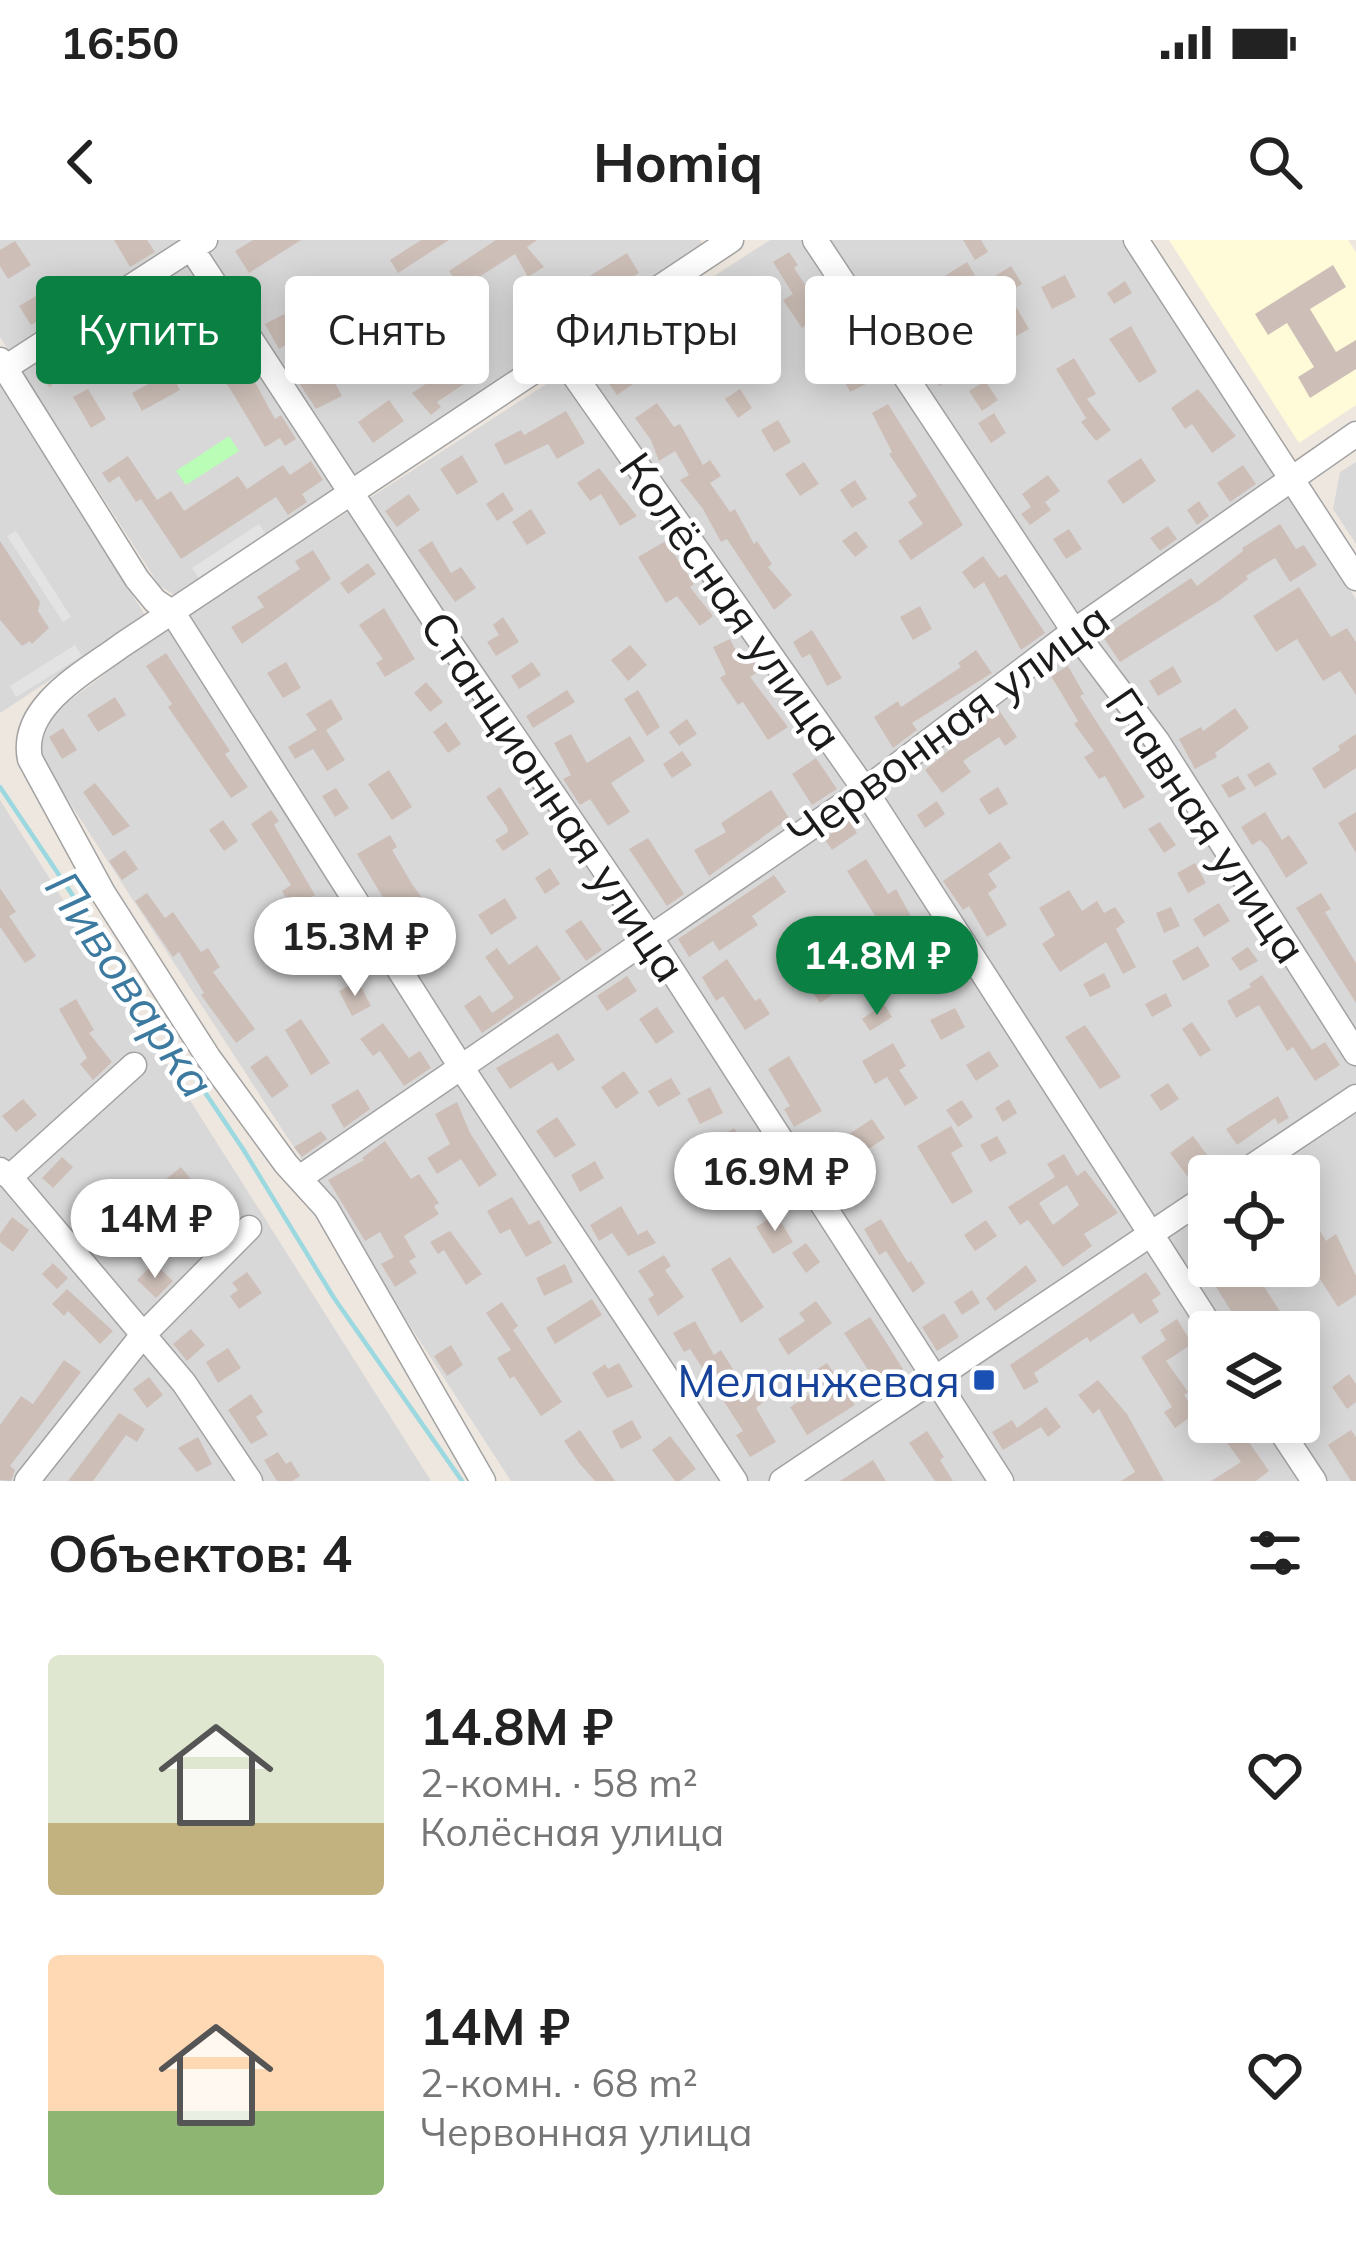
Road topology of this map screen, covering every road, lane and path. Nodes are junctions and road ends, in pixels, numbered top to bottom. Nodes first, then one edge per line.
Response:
1 (815, 240) edge
2 (1136, 240) edge
3 (726, 241) edge
4 (198, 244) edge
5 (675, 276) edge
6 (3, 364) edge
7 (518, 384) edge
8 (580, 384) edge
9 (1356, 434) edge
10 (1289, 478) junction
11 (351, 496) junction
12 (1356, 578) edge
13 (173, 613) junction
14 (1075, 631) junction
15 (865, 790) junction
16 (649, 935) junction
17 (1356, 1053) edge
18 (134, 1065) dead end
19 (461, 1067) junction
20 (1356, 1097) edge
21 (1269, 1155) edge
22 (5, 1173) edge
23 (301, 1177) junction
24 (1188, 1209) edge
25 (249, 1228) dead end
26 (1149, 1235) junction
27 (1200, 1311) edge
28 (142, 1336) junction
29 (935, 1378) junction
30 (1288, 1443) edge
31 (27, 1481) edge
32 (250, 1481) edge
33 (483, 1481) edge
34 (735, 1481) edge
35 (782, 1481) edge
36 (1000, 1481) edge
37 (1314, 1481) edge

1 - 14 street, Главная улица
2 - 10 street
3 - 5 street
4 - 6 street
4 - 11 street, Станционная улица
6 - 13 street
7 - 11 street
8 - 15 street, Колёсная улица
9 - 10 street, Червонная улица
10 - 12 street
10 - 14 street, Червонная улица
11 - 13 street
11 - 16 street, Станционная улица
13 - 19 street
13 - 23 street
14 - 15 street, Червонная улица
14 - 17 street, Главная улица
15 - 16 street, Червонная улица
15 - 26 street, Колёсная улица
16 - 19 street, Червонная улица
16 - 29 street, Станционная улица
18 - 22 street
19 - 23 street, Червонная улица
19 - 34 street
20 - 21 street
22 - 28 street
23 - 33 street
24 - 26 street
25 - 28 street
26 - 27 street, Колёсная улица
26 - 29 street
28 - 31 street
28 - 32 street
29 - 35 street
29 - 36 street, Станционная улица
30 - 37 street

